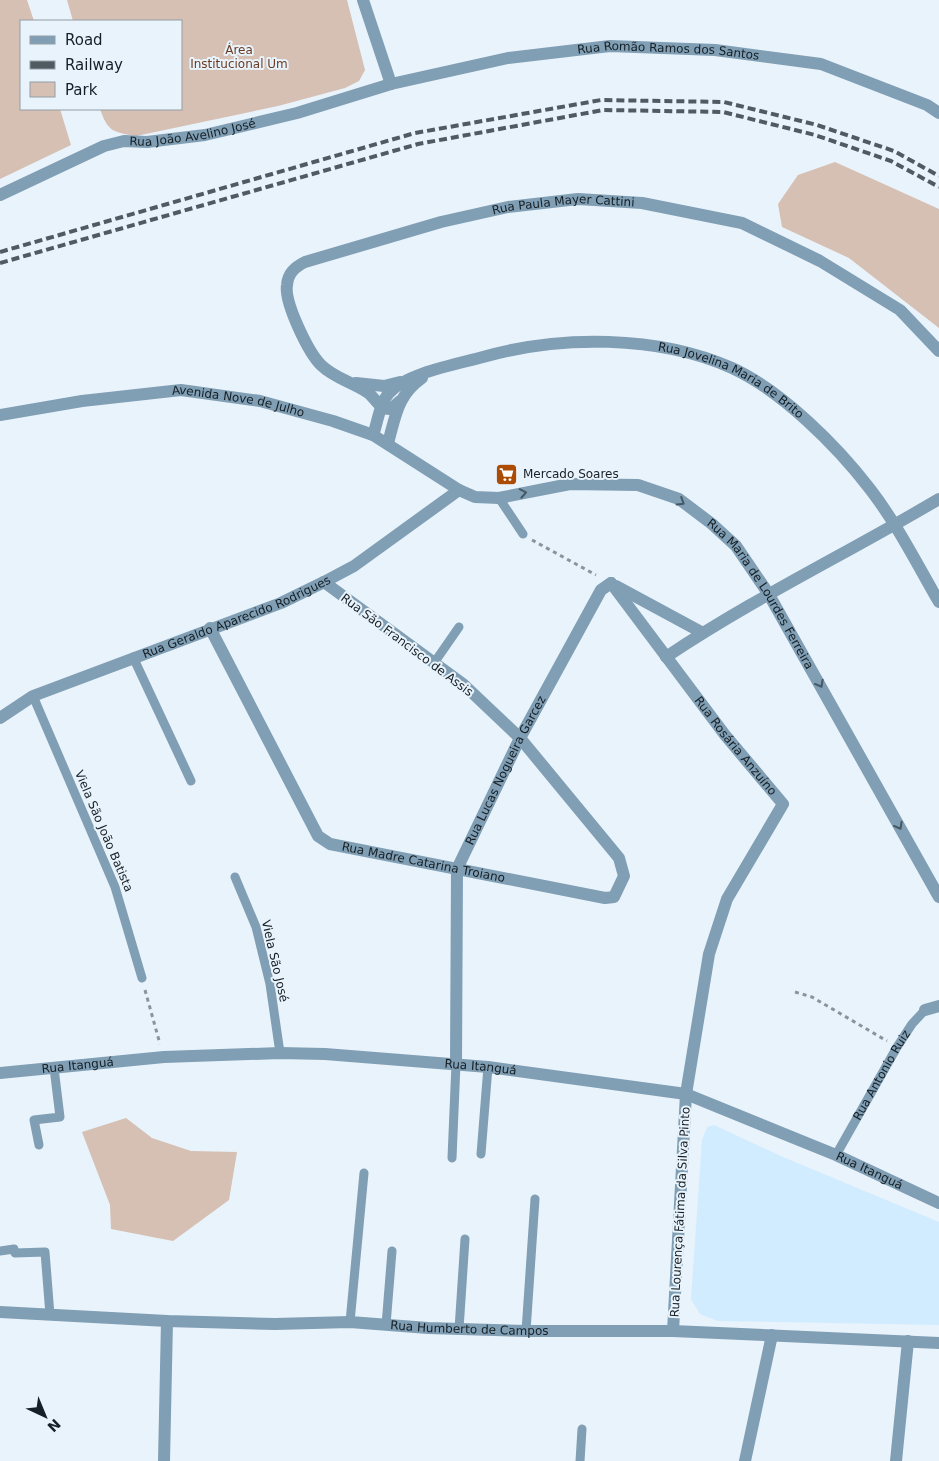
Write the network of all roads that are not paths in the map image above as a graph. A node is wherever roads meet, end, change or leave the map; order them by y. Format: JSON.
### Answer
{"nodes":[{"id":1,"x":363,"y":0,"type":"edge"},
{"id":2,"x":391,"y":84,"type":"junction"},
{"id":3,"x":939,"y":112,"type":"edge"},
{"id":4,"x":0,"y":195,"type":"edge"},
{"id":5,"x":939,"y":351,"type":"edge"},
{"id":6,"x":430,"y":372,"type":"junction"},
{"id":7,"x":406,"y":380,"type":"junction"},
{"id":8,"x":349,"y":382,"type":"junction"},
{"id":9,"x":400,"y":401,"type":"junction"},
{"id":10,"x":381,"y":407,"type":"junction"},
{"id":11,"x":0,"y":415,"type":"edge"},
{"id":12,"x":373,"y":435,"type":"junction"},
{"id":13,"x":388,"y":442,"type":"junction"},
{"id":14,"x":459,"y":490,"type":"junction"},
{"id":15,"x":499,"y":498,"type":"junction"},
{"id":16,"x":939,"y":498,"type":"edge"},
{"id":17,"x":894,"y":526,"type":"junction"},
{"id":18,"x":523,"y":534,"type":"road end"},
{"id":19,"x":324,"y":582,"type":"junction"},
{"id":20,"x":611,"y":583,"type":"junction"},
{"id":21,"x":768,"y":592,"type":"junction"},
{"id":22,"x":939,"y":602,"type":"edge"},
{"id":23,"x":459,"y":627,"type":"dead end"},
{"id":24,"x":210,"y":628,"type":"junction"},
{"id":25,"x":703,"y":632,"type":"junction"},
{"id":26,"x":666,"y":657,"type":"junction"},
{"id":27,"x":133,"y":658,"type":"junction"},
{"id":28,"x":434,"y":663,"type":"junction"},
{"id":29,"x":33,"y":696,"type":"junction"},
{"id":30,"x":0,"y":718,"type":"edge"},
{"id":31,"x":520,"y":738,"type":"junction"},
{"id":32,"x":191,"y":780,"type":"dead end"},
{"id":33,"x":457,"y":869,"type":"junction"},
{"id":34,"x":236,"y":877,"type":"dead end"},
{"id":35,"x":614,"y":897,"type":"joint"},
{"id":36,"x":939,"y":897,"type":"edge"},
{"id":37,"x":142,"y":978,"type":"road end"},
{"id":38,"x":939,"y":1006,"type":"edge"},
{"id":39,"x":925,"y":1010,"type":"joint"},
{"id":40,"x":280,"y":1053,"type":"junction"},
{"id":41,"x":456,"y":1064,"type":"junction"},
{"id":42,"x":488,"y":1067,"type":"junction"},
{"id":43,"x":54,"y":1068,"type":"junction"},
{"id":44,"x":0,"y":1073,"type":"edge"},
{"id":45,"x":686,"y":1094,"type":"junction"},
{"id":46,"x":39,"y":1145,"type":"dead end"},
{"id":47,"x":481,"y":1154,"type":"dead end"},
{"id":48,"x":836,"y":1155,"type":"junction"},
{"id":49,"x":452,"y":1158,"type":"dead end"},
{"id":50,"x":364,"y":1173,"type":"dead end"},
{"id":51,"x":534,"y":1199,"type":"dead end"},
{"id":52,"x":939,"y":1203,"type":"edge"},
{"id":53,"x":465,"y":1239,"type":"dead end"},
{"id":54,"x":0,"y":1251,"type":"edge"},
{"id":55,"x":392,"y":1251,"type":"dead end"},
{"id":56,"x":0,"y":1312,"type":"edge"},
{"id":57,"x":50,"y":1315,"type":"junction"},
{"id":58,"x":167,"y":1321,"type":"junction"},
{"id":59,"x":350,"y":1322,"type":"junction"},
{"id":60,"x":386,"y":1325,"type":"junction"},
{"id":61,"x":459,"y":1329,"type":"junction"},
{"id":62,"x":526,"y":1331,"type":"junction"},
{"id":63,"x":673,"y":1331,"type":"junction"},
{"id":64,"x":772,"y":1335,"type":"junction"},
{"id":65,"x":908,"y":1341,"type":"junction"},
{"id":66,"x":939,"y":1342,"type":"edge"},
{"id":67,"x":582,"y":1429,"type":"dead end"},
{"id":68,"x":164,"y":1461,"type":"edge"},
{"id":69,"x":580,"y":1461,"type":"edge"},
{"id":70,"x":745,"y":1461,"type":"edge"},
{"id":71,"x":896,"y":1461,"type":"edge"}],
"edges":[{"from":1,"to":2,"type":"street"},
{"from":2,"to":3,"type":"street","name":"Rua Romão Ramos dos Santos"},
{"from":2,"to":4,"type":"street","name":"Rua João Avelino José"},
{"from":5,"to":8,"type":"street","name":"Rua Paula Mayer Cattini"},
{"from":6,"to":7,"type":"street","name":"Rua Jovelina Maria de Brito"},
{"from":6,"to":9,"type":"street","name":"Rua Jovelina Maria de Brito"},
{"from":6,"to":17,"type":"street","name":"Rua Jovelina Maria de Brito"},
{"from":7,"to":8,"type":"street","name":"Rua Paula Mayer Cattini"},
{"from":7,"to":10,"type":"street","name":"Rua Jovelina Maria de Brito"},
{"from":8,"to":10,"type":"street","name":"Rua Paula Mayer Cattini"},
{"from":9,"to":10,"type":"street"},
{"from":9,"to":13,"type":"street","name":"Rua Jovelina Maria de Brito"},
{"from":10,"to":12,"type":"street","name":"Rua Jovelina Maria de Brito"},
{"from":11,"to":12,"type":"street","name":"Avenida Nove de Julho"},
{"from":12,"to":13,"type":"street","name":"Avenida Nove de Julho"},
{"from":13,"to":14,"type":"street","name":"Avenida Nove de Julho"},
{"from":14,"to":15,"type":"street","name":"Rua Maria de Lourdes Ferreira"},
{"from":14,"to":19,"type":"street","name":"Rua Geraldo Aparecido Rodrigues"},
{"from":15,"to":18,"type":"lane"},
{"from":15,"to":21,"type":"street","name":"Rua Maria de Lourdes Ferreira","one_way":true},
{"from":16,"to":17,"type":"street"},
{"from":17,"to":21,"type":"street"},
{"from":17,"to":22,"type":"street","name":"Rua Jovelina Maria de Brito"},
{"from":19,"to":24,"type":"street","name":"Rua Geraldo Aparecido Rodrigues"},
{"from":19,"to":28,"type":"street","name":"Rua São Francisco de Assis"},
{"from":20,"to":25,"type":"street"},
{"from":20,"to":26,"type":"street","name":"Rua Rosária Anzuíno"},
{"from":20,"to":31,"type":"street","name":"Rua Lucas Nogueira Garcez"},
{"from":21,"to":25,"type":"street"},
{"from":21,"to":36,"type":"street","name":"Rua Maria de Lourdes Ferreira","one_way":true},
{"from":23,"to":28,"type":"lane"},
{"from":24,"to":27,"type":"street","name":"Rua Geraldo Aparecido Rodrigues"},
{"from":24,"to":33,"type":"street","name":"Rua Madre Catarina Troiano"},
{"from":25,"to":26,"type":"street"},
{"from":26,"to":45,"type":"street","name":"Rua Rosária Anzuíno"},
{"from":27,"to":29,"type":"street","name":"Rua Geraldo Aparecido Rodrigues"},
{"from":27,"to":32,"type":"lane"},
{"from":28,"to":31,"type":"street","name":"Rua São Francisco de Assis"},
{"from":29,"to":30,"type":"street","name":"Rua Geraldo Aparecido Rodrigues"},
{"from":29,"to":37,"type":"lane","name":"Viela São João Batista"},
{"from":31,"to":33,"type":"street","name":"Rua Lucas Nogueira Garcez"},
{"from":31,"to":35,"type":"street","name":"Rua São Francisco de Assis"},
{"from":33,"to":35,"type":"street","name":"Rua Madre Catarina Troiano"},
{"from":33,"to":41,"type":"street","name":"Rua Lucas Nogueira Garcez"},
{"from":34,"to":40,"type":"lane","name":"Viela São José"},
{"from":38,"to":39,"type":"street","name":"Rua Antonio Ruiz"},
{"from":39,"to":48,"type":"lane","name":"Rua Antonio Ruiz"},
{"from":40,"to":41,"type":"street","name":"Rua Itanguá"},
{"from":40,"to":43,"type":"street","name":"Rua Itanguá"},
{"from":41,"to":42,"type":"street","name":"Rua Itanguá"},
{"from":41,"to":49,"type":"lane"},
{"from":42,"to":45,"type":"street","name":"Rua Itanguá"},
{"from":42,"to":47,"type":"lane"},
{"from":43,"to":44,"type":"street","name":"Rua Itanguá"},
{"from":43,"to":46,"type":"lane"},
{"from":45,"to":48,"type":"street","name":"Rua Itanguá"},
{"from":45,"to":63,"type":"street","name":"Rua Lourença Fátima da Silva Pinto"},
{"from":48,"to":52,"type":"street","name":"Rua Itanguá"},
{"from":50,"to":59,"type":"lane"},
{"from":51,"to":62,"type":"lane"},
{"from":53,"to":61,"type":"lane"},
{"from":54,"to":57,"type":"lane"},
{"from":55,"to":60,"type":"lane"},
{"from":56,"to":57,"type":"street","name":"Rua Humberto de Campos"},
{"from":57,"to":58,"type":"street","name":"Rua Humberto de Campos"},
{"from":58,"to":59,"type":"street","name":"Rua Humberto de Campos"},
{"from":58,"to":68,"type":"street"},
{"from":59,"to":60,"type":"street","name":"Rua Humberto de Campos"},
{"from":60,"to":61,"type":"street","name":"Rua Humberto de Campos"},
{"from":61,"to":62,"type":"street","name":"Rua Humberto de Campos"},
{"from":62,"to":63,"type":"street","name":"Rua Humberto de Campos"},
{"from":63,"to":64,"type":"street","name":"Rua Humberto de Campos"},
{"from":64,"to":65,"type":"street","name":"Rua Humberto de Campos"},
{"from":64,"to":70,"type":"street"},
{"from":65,"to":66,"type":"street","name":"Rua Humberto de Campos"},
{"from":65,"to":71,"type":"street"},
{"from":67,"to":69,"type":"lane"}]}
